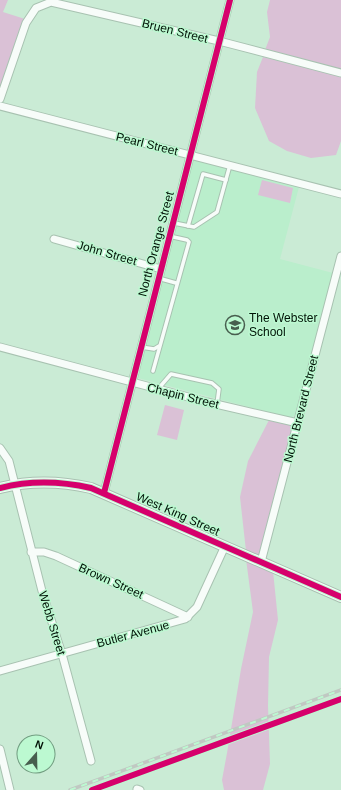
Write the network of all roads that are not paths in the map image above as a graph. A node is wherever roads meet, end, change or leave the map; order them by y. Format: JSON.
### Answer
{"nodes":[{"id":1,"x":230,"y":0,"type":"edge"},
{"id":2,"x":56,"y":1,"type":"edge"},
{"id":3,"x":219,"y":42,"type":"junction"},
{"id":4,"x":341,"y":73,"type":"edge"},
{"id":5,"x":0,"y":99,"type":"edge"},
{"id":6,"x":0,"y":106,"type":"edge"},
{"id":7,"x":190,"y":155,"type":"junction"},
{"id":8,"x":230,"y":165,"type":"junction"},
{"id":9,"x":226,"y":180,"type":"junction"},
{"id":10,"x":341,"y":194,"type":"edge"},
{"id":11,"x":172,"y":223,"type":"junction"},
{"id":12,"x":188,"y":226,"type":"junction"},
{"id":13,"x":169,"y":236,"type":"junction"},
{"id":14,"x":54,"y":238,"type":"dead end"},
{"id":15,"x":341,"y":256,"type":"edge"},
{"id":16,"x":160,"y":269,"type":"junction"},
{"id":17,"x":158,"y":278,"type":"junction"},
{"id":18,"x":176,"y":283,"type":"junction"},
{"id":19,"x":160,"y":345,"type":"junction"},
{"id":20,"x":0,"y":347,"type":"edge"},
{"id":21,"x":141,"y":347,"type":"junction"},
{"id":22,"x":153,"y":371,"type":"dead end"},
{"id":23,"x":132,"y":383,"type":"junction"},
{"id":24,"x":158,"y":390,"type":"junction"},
{"id":25,"x":217,"y":404,"type":"junction"},
{"id":26,"x":298,"y":422,"type":"junction"},
{"id":27,"x":0,"y":448,"type":"edge"},
{"id":28,"x":15,"y":484,"type":"junction"},
{"id":29,"x":0,"y":488,"type":"edge"},
{"id":30,"x":104,"y":493,"type":"junction"},
{"id":31,"x":225,"y":546,"type":"junction"},
{"id":32,"x":31,"y":552,"type":"junction"},
{"id":33,"x":261,"y":562,"type":"junction"},
{"id":34,"x":341,"y":597,"type":"edge"},
{"id":35,"x":188,"y":617,"type":"junction"},
{"id":36,"x":62,"y":654,"type":"junction"},
{"id":37,"x":0,"y":671,"type":"edge"},
{"id":38,"x":0,"y":749,"type":"edge"},
{"id":39,"x":91,"y":761,"type":"dead end"},
{"id":40,"x":10,"y":790,"type":"edge"}],
"edges":[{"from":1,"to":3,"type":"street","name":"North Orange Street"},
{"from":2,"to":3,"type":"street","name":"Bruen Street"},
{"from":2,"to":5,"type":"street"},
{"from":3,"to":4,"type":"street","name":"Bruen Street"},
{"from":3,"to":7,"type":"street","name":"North Orange Street"},
{"from":6,"to":7,"type":"street","name":"Pearl Street"},
{"from":7,"to":8,"type":"street","name":"Pearl Street"},
{"from":7,"to":11,"type":"street","name":"North Orange Street"},
{"from":8,"to":9,"type":"lane"},
{"from":8,"to":10,"type":"street","name":"Pearl Street"},
{"from":9,"to":12,"type":"lane"},
{"from":9,"to":12,"type":"lane"},
{"from":11,"to":12,"type":"lane"},
{"from":11,"to":13,"type":"street","name":"North Orange Street"},
{"from":13,"to":16,"type":"street","name":"North Orange Street"},
{"from":13,"to":18,"type":"lane"},
{"from":14,"to":16,"type":"street","name":"John Street"},
{"from":15,"to":26,"type":"street","name":"North Brevard Street"},
{"from":16,"to":17,"type":"street","name":"North Orange Street"},
{"from":17,"to":18,"type":"lane"},
{"from":17,"to":21,"type":"street","name":"North Orange Street"},
{"from":18,"to":19,"type":"lane"},
{"from":19,"to":21,"type":"lane"},
{"from":19,"to":22,"type":"lane"},
{"from":20,"to":23,"type":"street","name":"Chapin Street"},
{"from":21,"to":23,"type":"street","name":"North Orange Street"},
{"from":23,"to":24,"type":"street","name":"Chapin Street"},
{"from":23,"to":30,"type":"street","name":"North Orange Street"},
{"from":24,"to":25,"type":"street","name":"Chapin Street"},
{"from":24,"to":25,"type":"lane"},
{"from":25,"to":26,"type":"street","name":"Chapin Street"},
{"from":26,"to":33,"type":"street","name":"North Brevard Street"},
{"from":27,"to":28,"type":"street","name":"Webb Street"},
{"from":28,"to":29,"type":"main road","name":"West King Street"},
{"from":28,"to":30,"type":"main road","name":"West King Street"},
{"from":28,"to":32,"type":"street","name":"Webb Street"},
{"from":30,"to":31,"type":"main road","name":"West King Street"},
{"from":31,"to":33,"type":"main road","name":"West King Street"},
{"from":31,"to":35,"type":"street"},
{"from":32,"to":35,"type":"street","name":"Brown Street"},
{"from":32,"to":36,"type":"street","name":"Webb Street"},
{"from":33,"to":34,"type":"main road","name":"West King Street"},
{"from":35,"to":36,"type":"street","name":"Butler Avenue"},
{"from":36,"to":37,"type":"street","name":"Butler Avenue"},
{"from":36,"to":39,"type":"street","name":"Webb Street"},
{"from":38,"to":40,"type":"street"}]}
